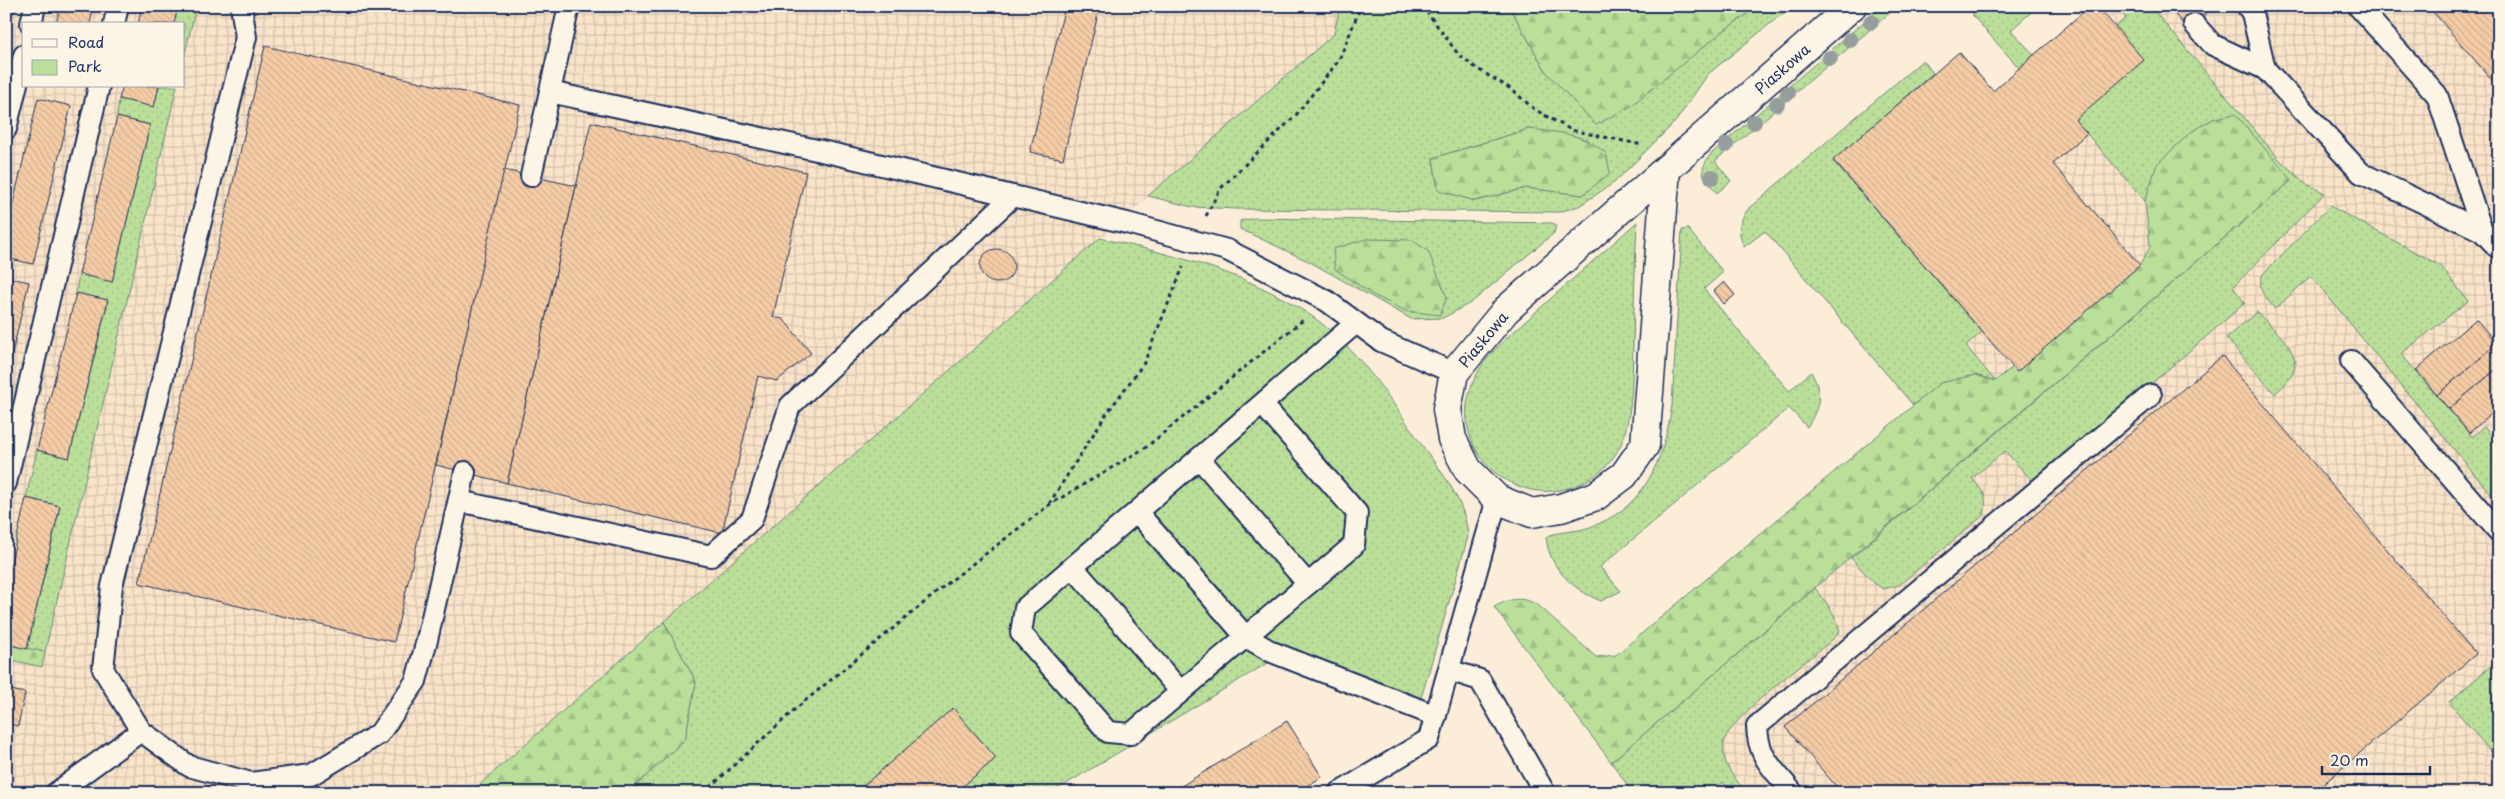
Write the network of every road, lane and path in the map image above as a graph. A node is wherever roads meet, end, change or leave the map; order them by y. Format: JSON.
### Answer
{"nodes":[{"id":1,"x":35,"y":6,"type":"edge"},
{"id":2,"x":118,"y":6,"type":"edge"},
{"id":3,"x":241,"y":6,"type":"edge"},
{"id":4,"x":569,"y":6,"type":"edge"},
{"id":5,"x":1360,"y":6,"type":"edge"},
{"id":6,"x":1420,"y":6,"type":"edge"},
{"id":7,"x":1852,"y":6,"type":"edge"},
{"id":8,"x":2247,"y":6,"type":"edge"},
{"id":9,"x":2358,"y":6,"type":"edge"},
{"id":10,"x":31,"y":22,"type":"edge"},
{"id":11,"x":114,"y":22,"type":"edge"},
{"id":12,"x":2194,"y":24,"type":"dead end"},
{"id":13,"x":22,"y":63,"type":"edge"},
{"id":14,"x":2265,"y":69,"type":"junction"},
{"id":15,"x":99,"y":88,"type":"edge"},
{"id":16,"x":550,"y":92,"type":"junction"},
{"id":17,"x":6,"y":129,"type":"edge"},
{"id":18,"x":1666,"y":170,"type":"junction"},
{"id":19,"x":532,"y":176,"type":"dead end"},
{"id":20,"x":1013,"y":196,"type":"junction"},
{"id":21,"x":2482,"y":231,"type":"junction"},
{"id":22,"x":1194,"y":241,"type":"junction"},
{"id":23,"x":2499,"y":249,"type":"edge"},
{"id":24,"x":1326,"y":301,"type":"junction"},
{"id":25,"x":1356,"y":323,"type":"junction"},
{"id":26,"x":2351,"y":361,"type":"dead end"},
{"id":27,"x":1454,"y":373,"type":"junction"},
{"id":28,"x":2151,"y":395,"type":"dead end"},
{"id":29,"x":1262,"y":404,"type":"junction"},
{"id":30,"x":1199,"y":458,"type":"junction"},
{"id":31,"x":465,"y":472,"type":"dead end"},
{"id":32,"x":6,"y":483,"type":"edge"},
{"id":33,"x":1497,"y":499,"type":"junction"},
{"id":34,"x":459,"y":501,"type":"junction"},
{"id":35,"x":1048,"y":505,"type":"junction"},
{"id":36,"x":1137,"y":512,"type":"junction"},
{"id":37,"x":2499,"y":532,"type":"edge"},
{"id":38,"x":1073,"y":567,"type":"junction"},
{"id":39,"x":1308,"y":584,"type":"junction"},
{"id":40,"x":1246,"y":637,"type":"junction"},
{"id":41,"x":1449,"y":670,"type":"junction"},
{"id":42,"x":1181,"y":692,"type":"junction"},
{"id":43,"x":1436,"y":716,"type":"junction"},
{"id":44,"x":141,"y":731,"type":"junction"},
{"id":45,"x":56,"y":793,"type":"edge"},
{"id":46,"x":704,"y":793,"type":"edge"},
{"id":47,"x":1339,"y":793,"type":"edge"},
{"id":48,"x":1545,"y":793,"type":"edge"},
{"id":49,"x":1793,"y":793,"type":"edge"}],
"edges":[{"from":1,"to":10,"type":"lane"},
{"from":2,"to":11,"type":"lane"},
{"from":3,"to":44,"type":"lane"},
{"from":4,"to":16,"type":"lane"},
{"from":5,"to":22,"type":"path"},
{"from":6,"to":18,"type":"path"},
{"from":7,"to":18,"type":"street","name":"Piaskowa"},
{"from":8,"to":14,"type":"lane"},
{"from":9,"to":21,"type":"lane"},
{"from":12,"to":14,"type":"lane"},
{"from":13,"to":17,"type":"lane"},
{"from":14,"to":21,"type":"lane"},
{"from":15,"to":32,"type":"lane"},
{"from":16,"to":19,"type":"lane"},
{"from":16,"to":20,"type":"lane"},
{"from":18,"to":27,"type":"street","name":"Piaskowa"},
{"from":18,"to":33,"type":"street","name":"Piaskowa"},
{"from":20,"to":22,"type":"lane"},
{"from":20,"to":34,"type":"lane"},
{"from":21,"to":23,"type":"lane"},
{"from":22,"to":24,"type":"lane"},
{"from":22,"to":35,"type":"path"},
{"from":24,"to":25,"type":"lane"},
{"from":24,"to":35,"type":"path"},
{"from":25,"to":27,"type":"lane"},
{"from":25,"to":29,"type":"lane"},
{"from":26,"to":37,"type":"lane"},
{"from":27,"to":33,"type":"street","name":"Piaskowa"},
{"from":28,"to":49,"type":"lane"},
{"from":29,"to":30,"type":"lane"},
{"from":29,"to":39,"type":"lane"},
{"from":30,"to":36,"type":"lane"},
{"from":30,"to":39,"type":"lane"},
{"from":31,"to":34,"type":"lane"},
{"from":33,"to":41,"type":"lane"},
{"from":34,"to":44,"type":"lane"},
{"from":35,"to":46,"type":"path"},
{"from":36,"to":38,"type":"lane"},
{"from":36,"to":40,"type":"lane"},
{"from":38,"to":42,"type":"lane"},
{"from":38,"to":42,"type":"lane"},
{"from":39,"to":40,"type":"lane"},
{"from":40,"to":42,"type":"lane"},
{"from":40,"to":43,"type":"lane"},
{"from":41,"to":43,"type":"lane"},
{"from":41,"to":48,"type":"lane"},
{"from":43,"to":47,"type":"lane"},
{"from":44,"to":45,"type":"lane"}]}
